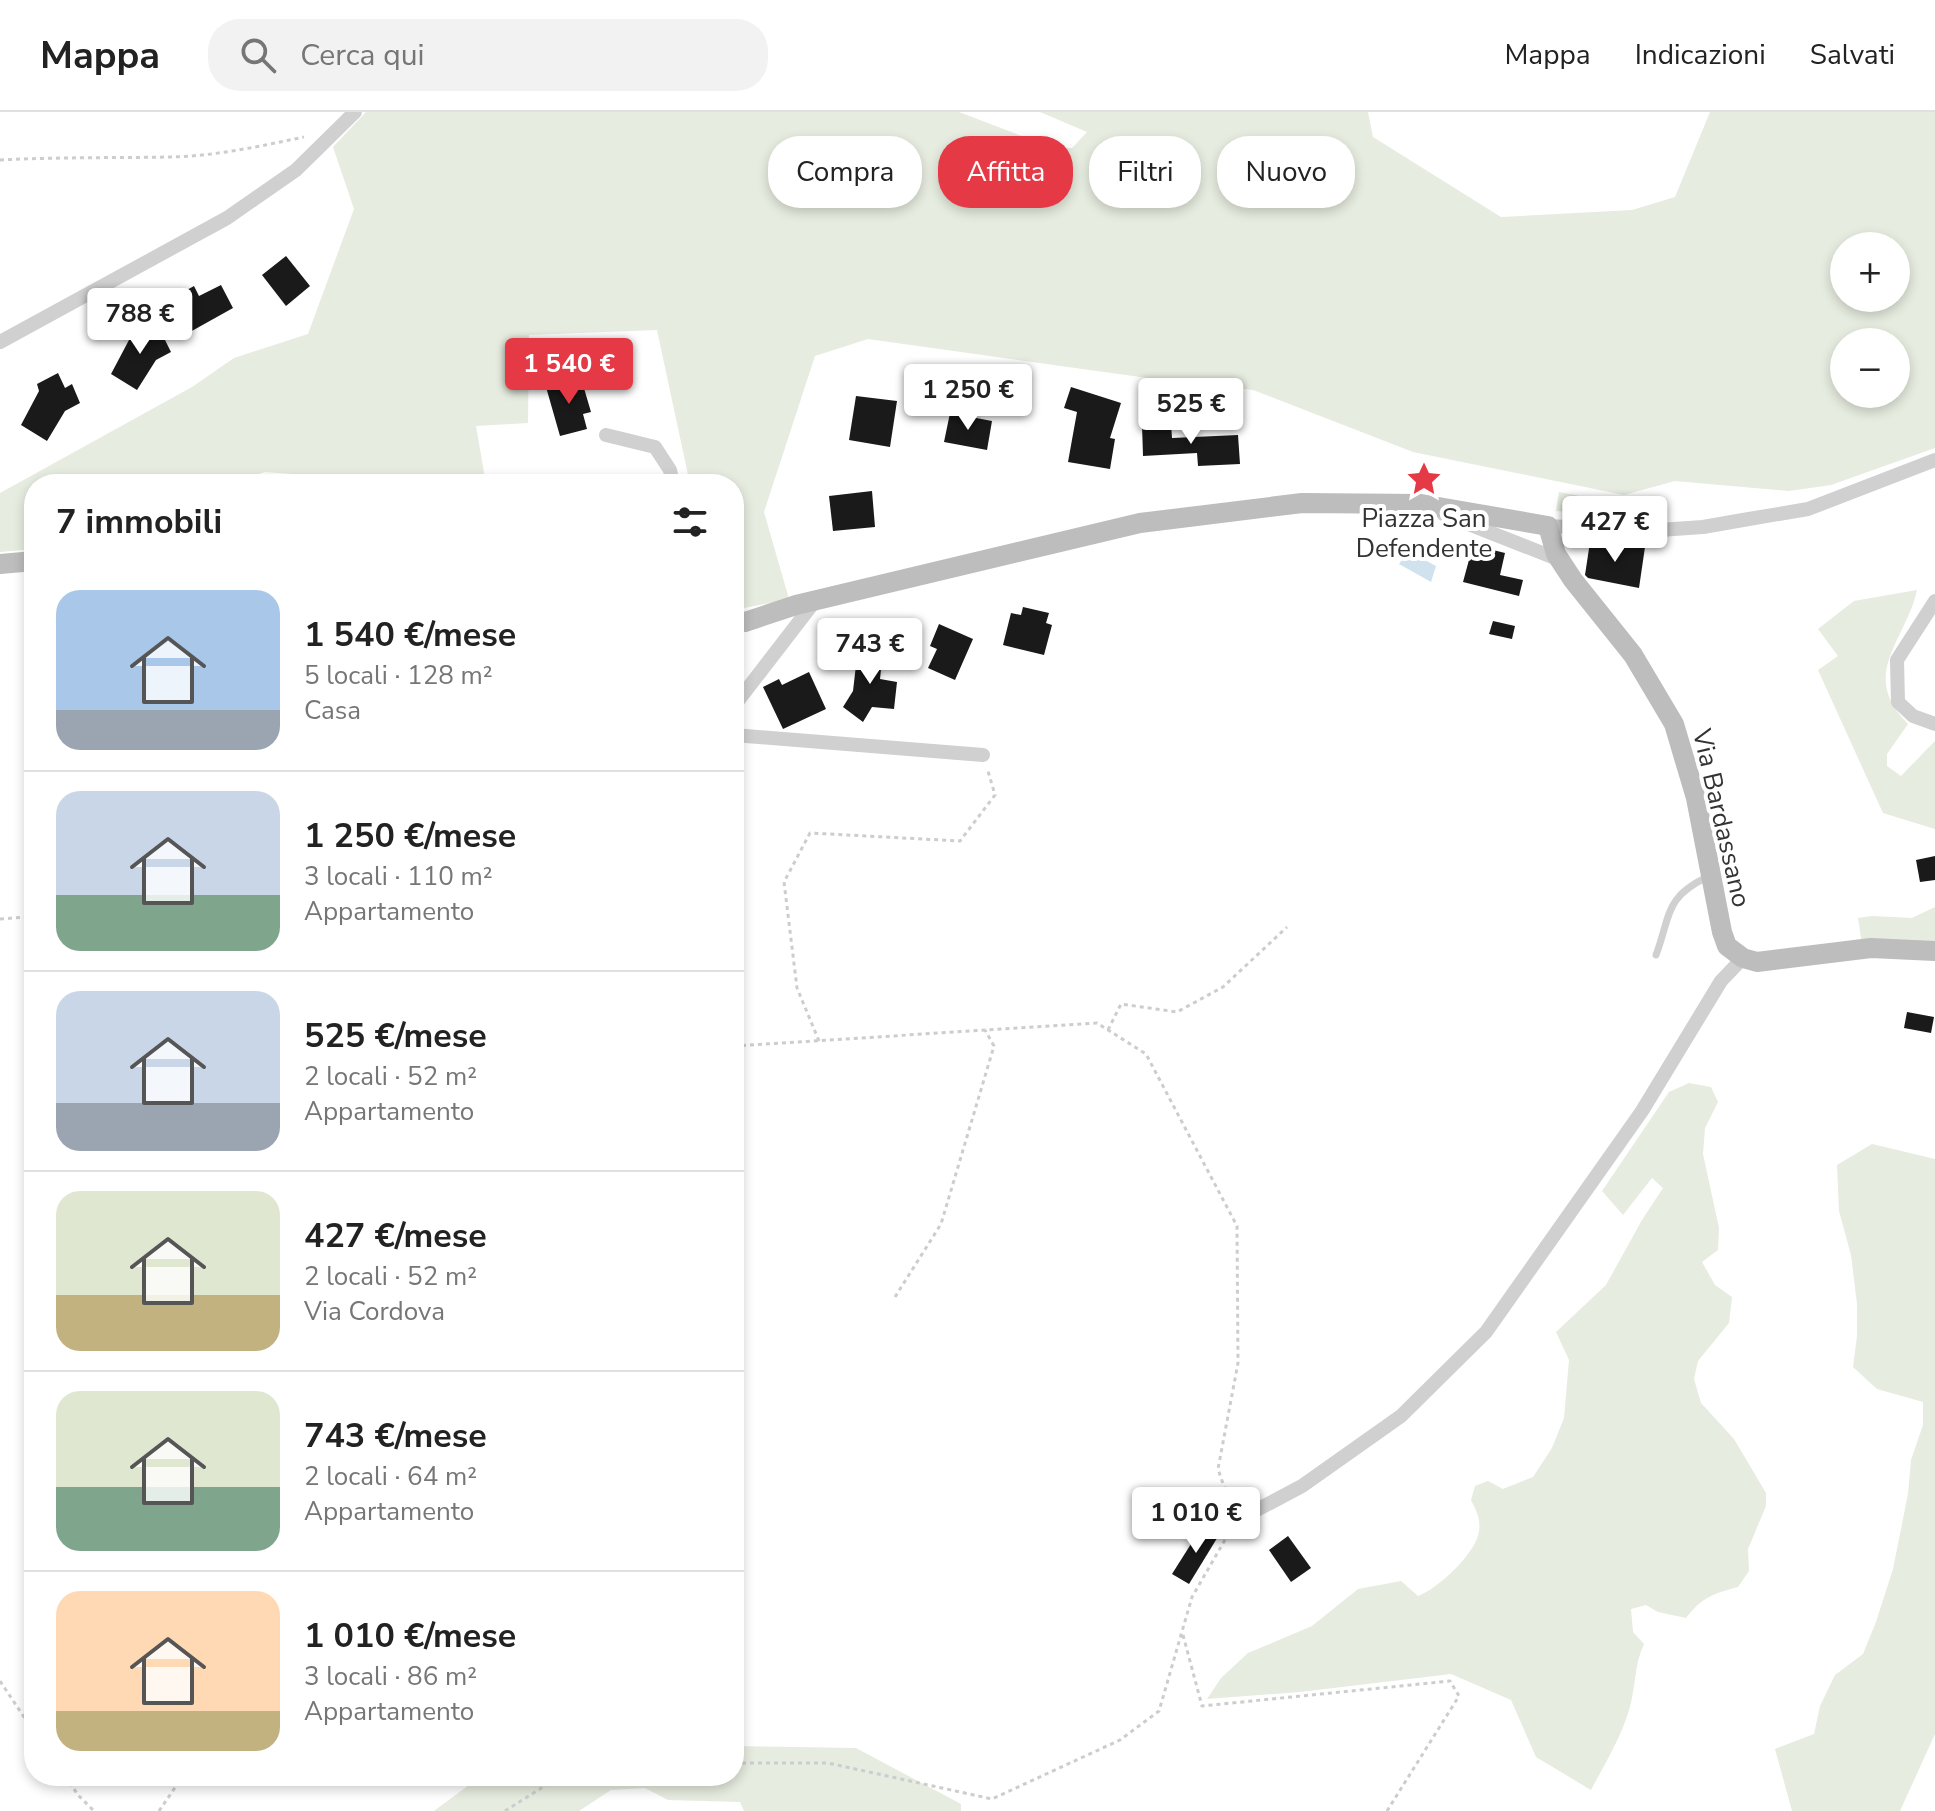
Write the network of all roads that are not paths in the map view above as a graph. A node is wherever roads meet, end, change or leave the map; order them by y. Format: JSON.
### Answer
{"nodes":[{"id":1,"x":355,"y":112,"type":"edge"},
{"id":2,"x":0,"y":342,"type":"edge"},
{"id":3,"x":606,"y":435,"type":"dead end"},
{"id":4,"x":1935,"y":460,"type":"edge"},
{"id":5,"x":671,"y":474,"type":"edge"},
{"id":6,"x":1421,"y":504,"type":"junction"},
{"id":7,"x":1548,"y":526,"type":"junction"},
{"id":8,"x":1560,"y":560,"type":"junction"},
{"id":9,"x":24,"y":562,"type":"edge"},
{"id":10,"x":0,"y":564,"type":"edge"},
{"id":11,"x":815,"y":601,"type":"junction"},
{"id":12,"x":1935,"y":601,"type":"edge"},
{"id":13,"x":744,"y":619,"type":"edge"},
{"id":14,"x":744,"y":693,"type":"edge"},
{"id":15,"x":1935,"y":724,"type":"edge"},
{"id":16,"x":744,"y":736,"type":"edge"},
{"id":17,"x":983,"y":755,"type":"road end"},
{"id":18,"x":1709,"y":876,"type":"junction"},
{"id":19,"x":1935,"y":951,"type":"edge"},
{"id":20,"x":1656,"y":955,"type":"dead end"},
{"id":21,"x":1743,"y":958,"type":"junction"},
{"id":22,"x":1236,"y":1521,"type":"road end"}],
"edges":[{"from":1,"to":2,"type":"street"},
{"from":3,"to":5,"type":"street"},
{"from":4,"to":7,"type":"street"},
{"from":6,"to":7,"type":"street"},
{"from":6,"to":8,"type":"street"},
{"from":6,"to":11,"type":"street"},
{"from":7,"to":8,"type":"street","name":"Via Bardassano"},
{"from":8,"to":18,"type":"street","name":"Via Bardassano"},
{"from":9,"to":10,"type":"street"},
{"from":11,"to":13,"type":"street"},
{"from":11,"to":14,"type":"street"},
{"from":12,"to":15,"type":"street"},
{"from":16,"to":17,"type":"street"},
{"from":18,"to":20,"type":"lane"},
{"from":18,"to":21,"type":"street","name":"Via Bardassano"},
{"from":19,"to":21,"type":"street"},
{"from":21,"to":22,"type":"street"}]}
